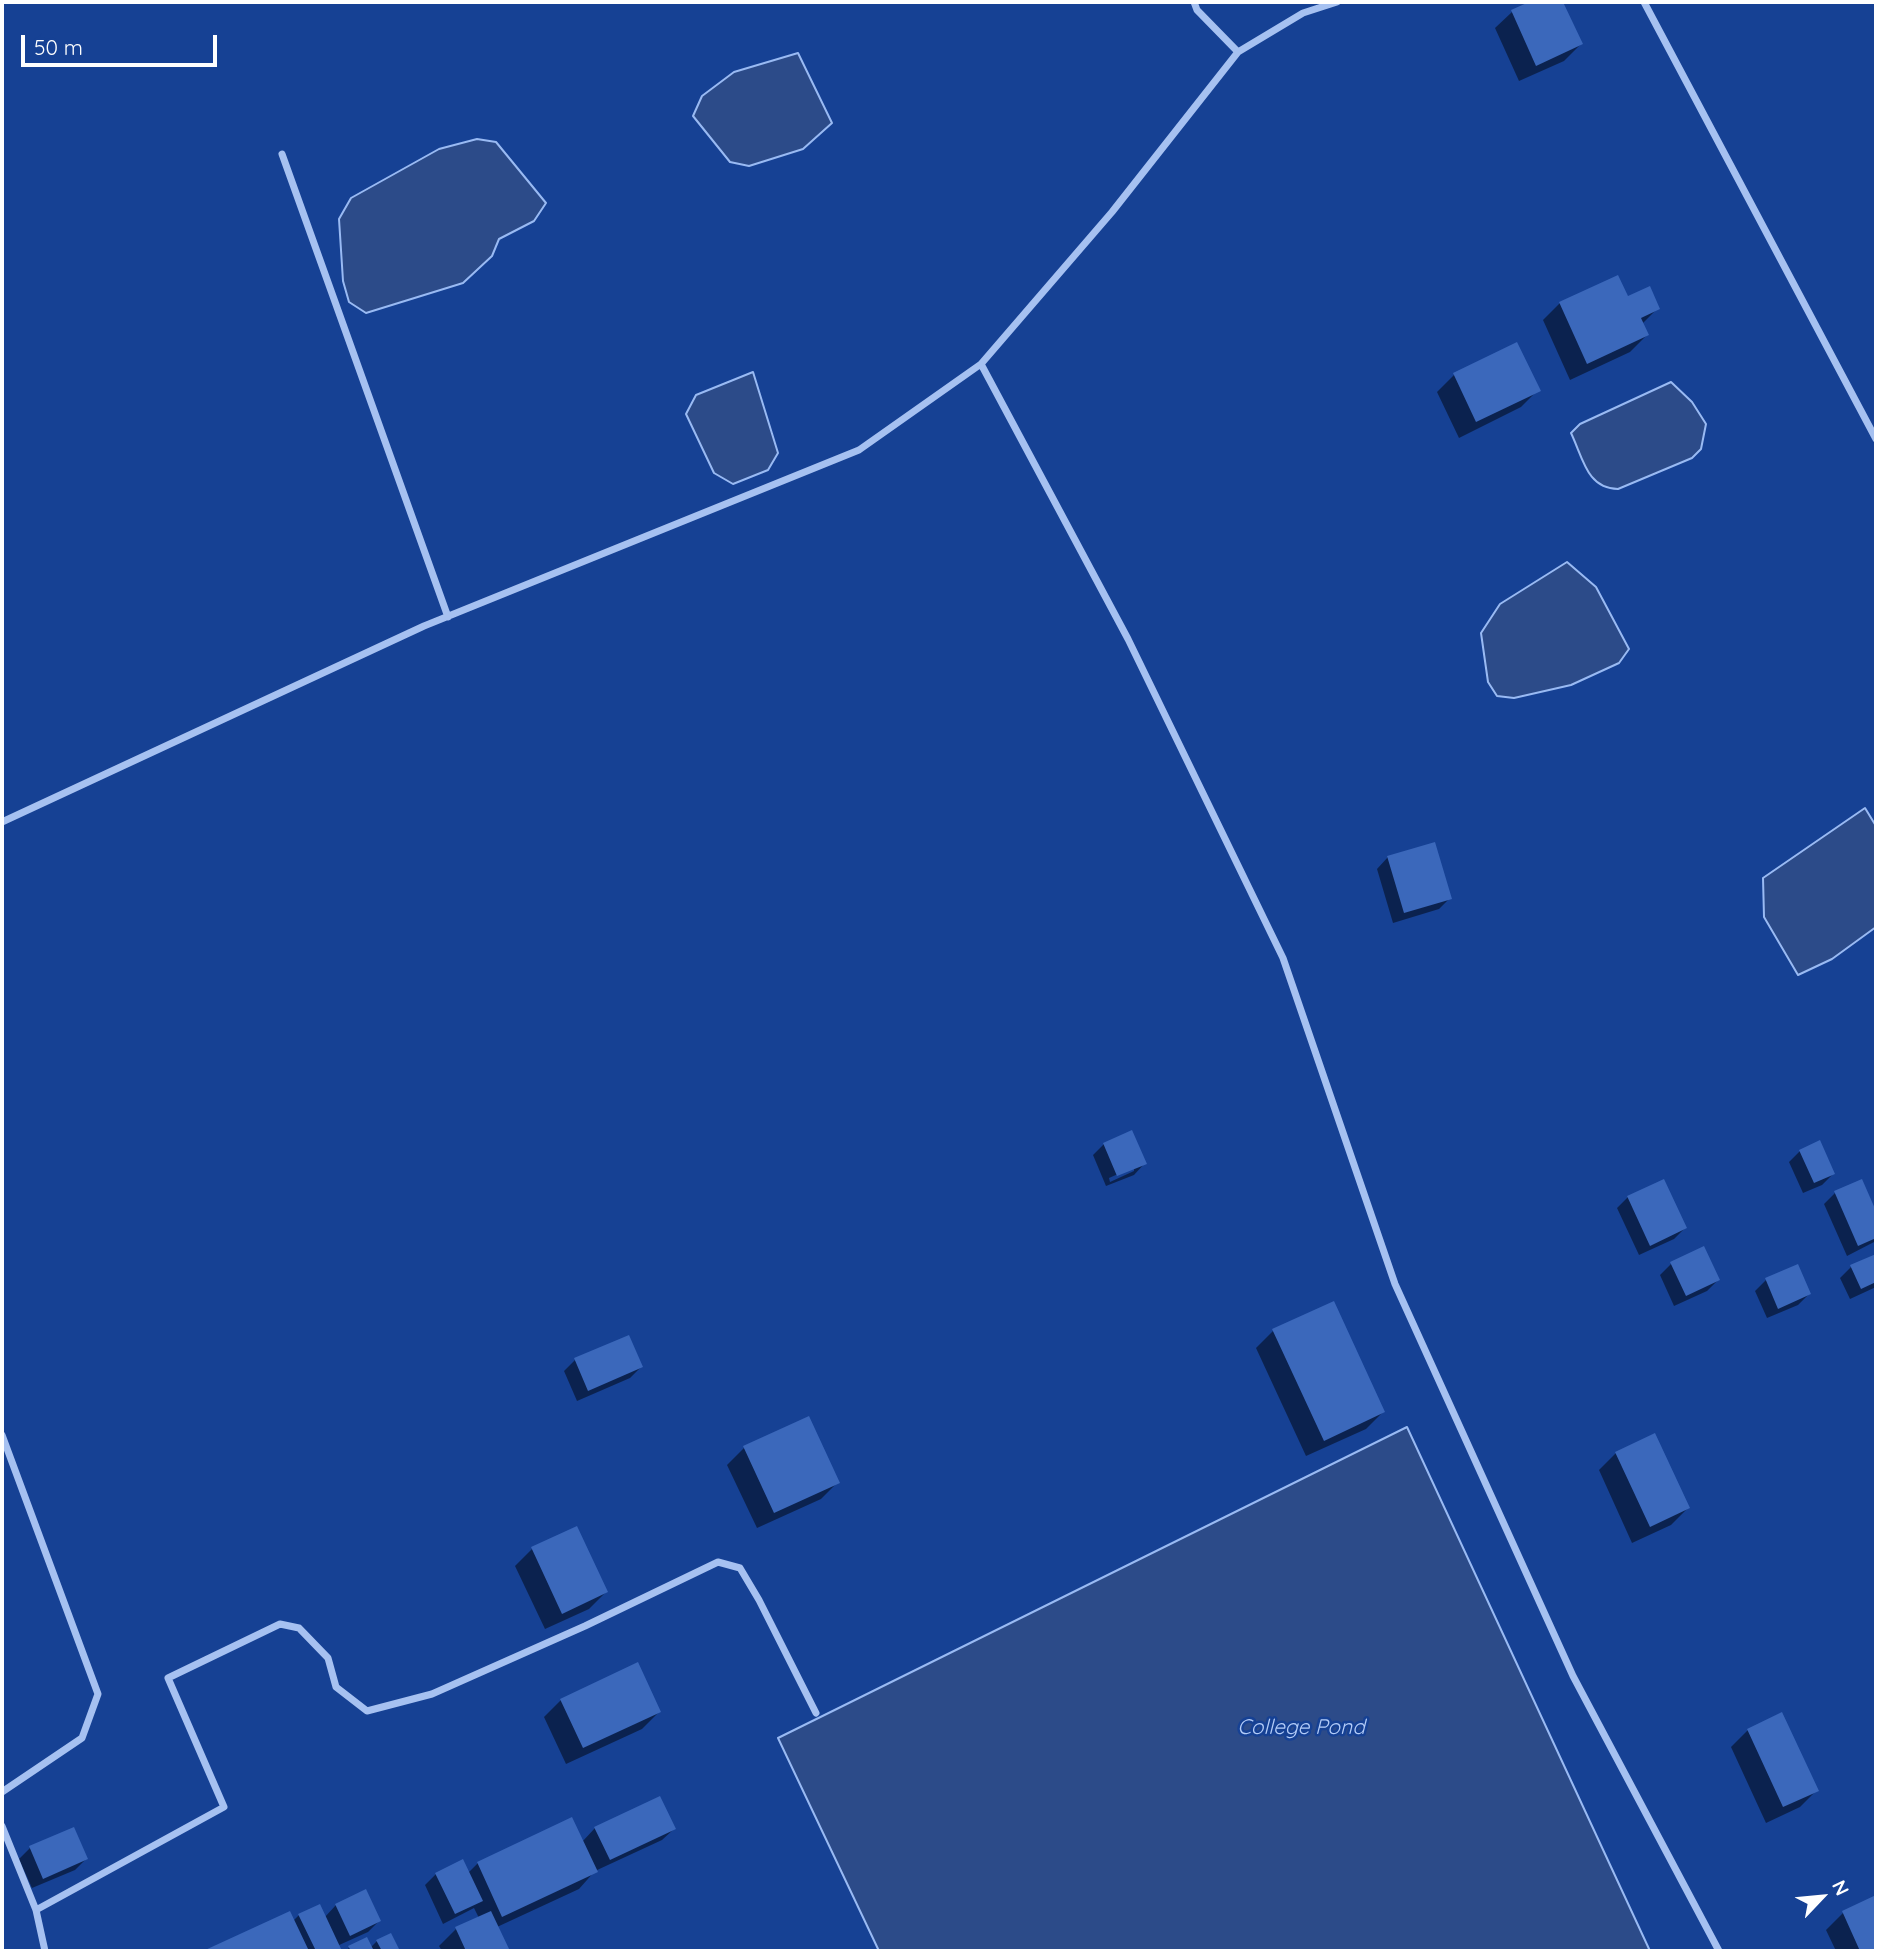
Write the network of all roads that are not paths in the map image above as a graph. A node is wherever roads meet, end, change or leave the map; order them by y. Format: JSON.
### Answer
{"nodes":[{"id":1,"x":1194,"y":2,"type":"edge"},
{"id":2,"x":1337,"y":2,"type":"edge"},
{"id":3,"x":1644,"y":2,"type":"edge"},
{"id":4,"x":1238,"y":52,"type":"junction"},
{"id":5,"x":282,"y":155,"type":"dead end"},
{"id":6,"x":981,"y":364,"type":"junction"},
{"id":7,"x":1876,"y":439,"type":"edge"},
{"id":8,"x":448,"y":617,"type":"junction"},
{"id":9,"x":2,"y":822,"type":"edge"},
{"id":10,"x":2,"y":1435,"type":"edge"},
{"id":11,"x":816,"y":1713,"type":"dead end"},
{"id":12,"x":2,"y":1792,"type":"edge"},
{"id":13,"x":2,"y":1826,"type":"edge"},
{"id":14,"x":36,"y":1910,"type":"junction"},
{"id":15,"x":45,"y":1951,"type":"edge"},
{"id":16,"x":1719,"y":1951,"type":"edge"}],
"edges":[{"from":1,"to":4,"type":"street"},
{"from":2,"to":4,"type":"street"},
{"from":3,"to":7,"type":"street"},
{"from":4,"to":6,"type":"street"},
{"from":5,"to":8,"type":"street"},
{"from":6,"to":8,"type":"street"},
{"from":6,"to":16,"type":"street"},
{"from":8,"to":9,"type":"street"},
{"from":10,"to":12,"type":"street"},
{"from":11,"to":14,"type":"street"},
{"from":13,"to":14,"type":"street"},
{"from":14,"to":15,"type":"street"}]}
